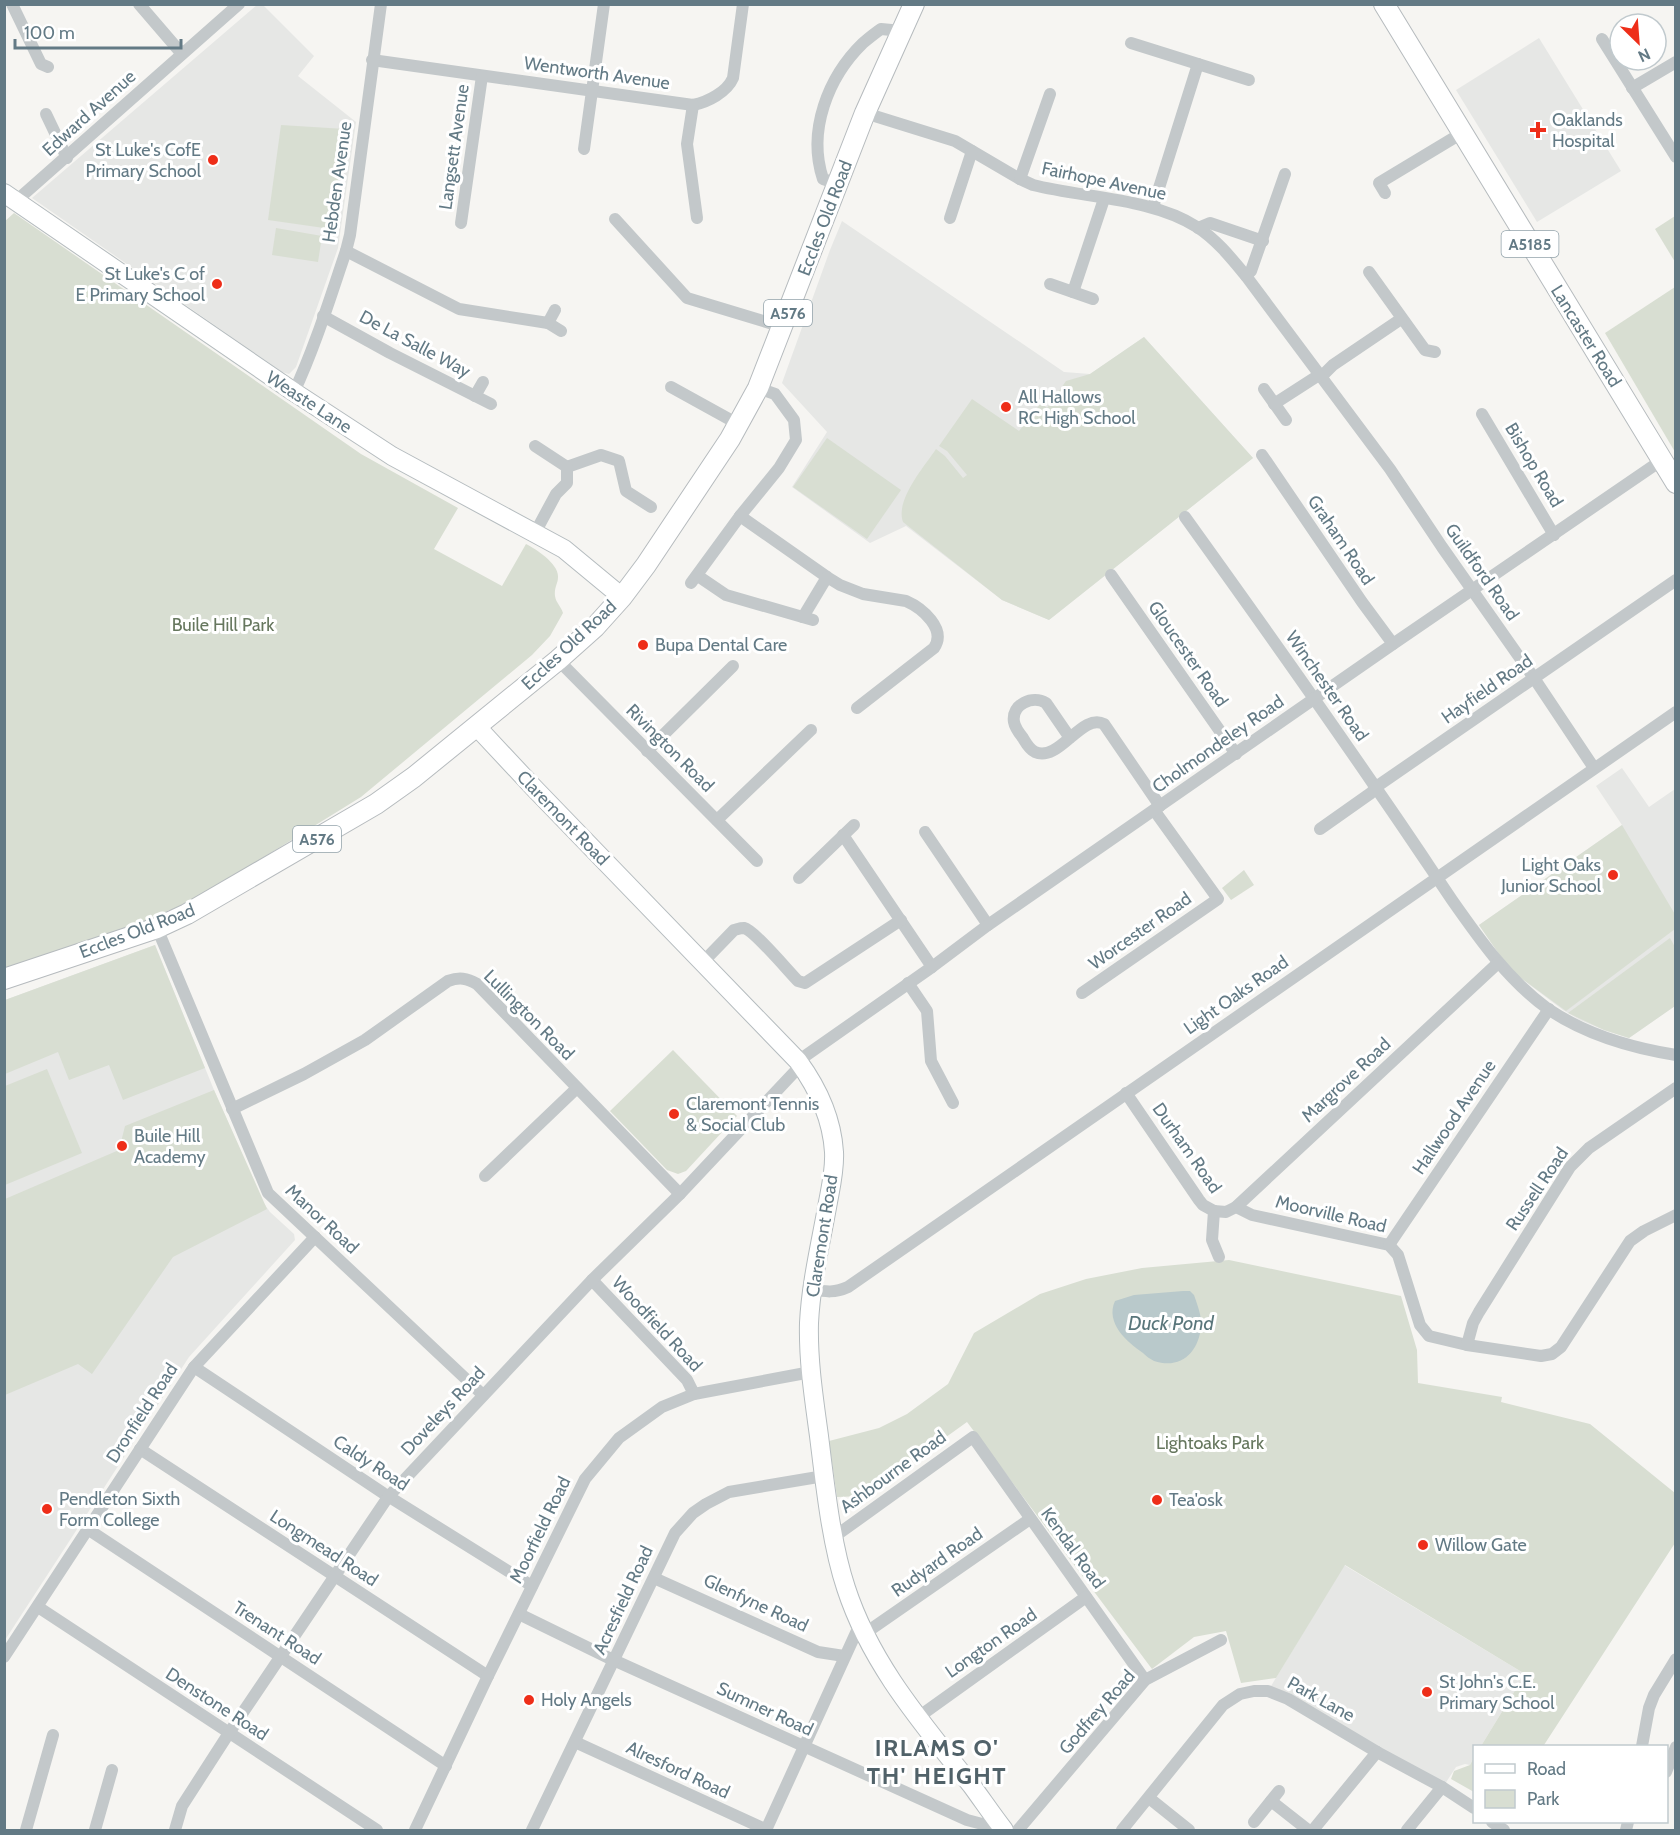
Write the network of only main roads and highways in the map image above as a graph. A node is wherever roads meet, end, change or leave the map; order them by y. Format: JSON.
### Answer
{"nodes":[{"id":1,"x":914,"y":4,"type":"edge"},
{"id":2,"x":1384,"y":4,"type":"edge"},
{"id":3,"x":10,"y":197,"type":"edge"},
{"id":4,"x":1676,"y":483,"type":"edge"},
{"id":5,"x":622,"y":597,"type":"junction"},
{"id":6,"x":477,"y":727,"type":"junction"},
{"id":7,"x":4,"y":979,"type":"edge"},
{"id":8,"x":991,"y":1827,"type":"edge"}],
"edges":[{"from":1,"to":5,"type":"main road","name":"Eccles Old Road","number":"A576"},
{"from":2,"to":4,"type":"main road","name":"Lancaster Road","number":"A5185"},
{"from":3,"to":5,"type":"main road","name":"Weaste Lane"},
{"from":5,"to":6,"type":"main road","name":"Eccles Old Road","number":"A576"},
{"from":6,"to":7,"type":"main road","name":"Eccles Old Road","number":"A576"},
{"from":6,"to":8,"type":"main road","name":"Claremont Road"}]}
